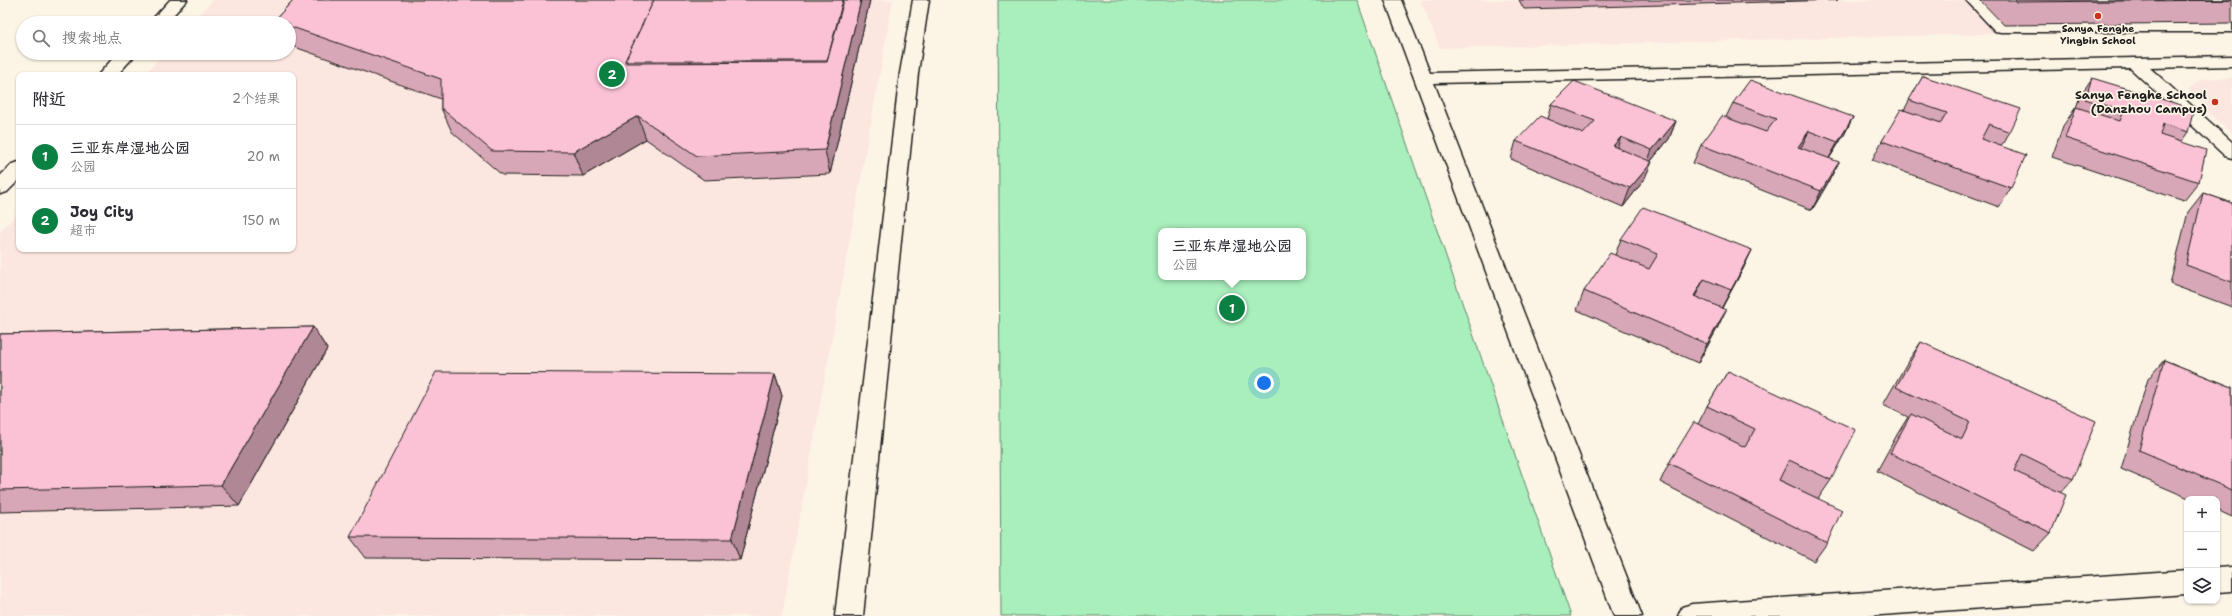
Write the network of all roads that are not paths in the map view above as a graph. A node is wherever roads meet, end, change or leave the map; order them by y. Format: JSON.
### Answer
{"nodes":[{"id":1,"x":179,"y":0,"type":"edge"},
{"id":2,"x":921,"y":0,"type":"edge"},
{"id":3,"x":1393,"y":0,"type":"edge"},
{"id":4,"x":1974,"y":0,"type":"edge"},
{"id":5,"x":164,"y":16,"type":"edge"},
{"id":6,"x":2232,"y":27,"type":"edge"},
{"id":7,"x":121,"y":60,"type":"edge"},
{"id":8,"x":2232,"y":61,"type":"edge"},
{"id":9,"x":2134,"y":63,"type":"junction"},
{"id":10,"x":110,"y":72,"type":"edge"},
{"id":11,"x":1424,"y":78,"type":"junction"},
{"id":12,"x":2232,"y":152,"type":"edge"},
{"id":13,"x":16,"y":171,"type":"edge"},
{"id":14,"x":0,"y":188,"type":"edge"},
{"id":15,"x":2232,"y":578,"type":"edge"},
{"id":16,"x":2220,"y":580,"type":"edge"},
{"id":17,"x":2184,"y":582,"type":"edge"},
{"id":18,"x":849,"y":616,"type":"edge"},
{"id":19,"x":1628,"y":616,"type":"edge"},
{"id":20,"x":1692,"y":616,"type":"edge"}],
"edges":[{"from":1,"to":5,"type":"street"},
{"from":2,"to":18,"type":"street"},
{"from":3,"to":11,"type":"street"},
{"from":4,"to":6,"type":"street"},
{"from":7,"to":10,"type":"street"},
{"from":8,"to":9,"type":"street"},
{"from":9,"to":11,"type":"street"},
{"from":9,"to":12,"type":"street"},
{"from":11,"to":19,"type":"street"},
{"from":13,"to":14,"type":"street"},
{"from":15,"to":16,"type":"street"},
{"from":17,"to":20,"type":"street"}]}
